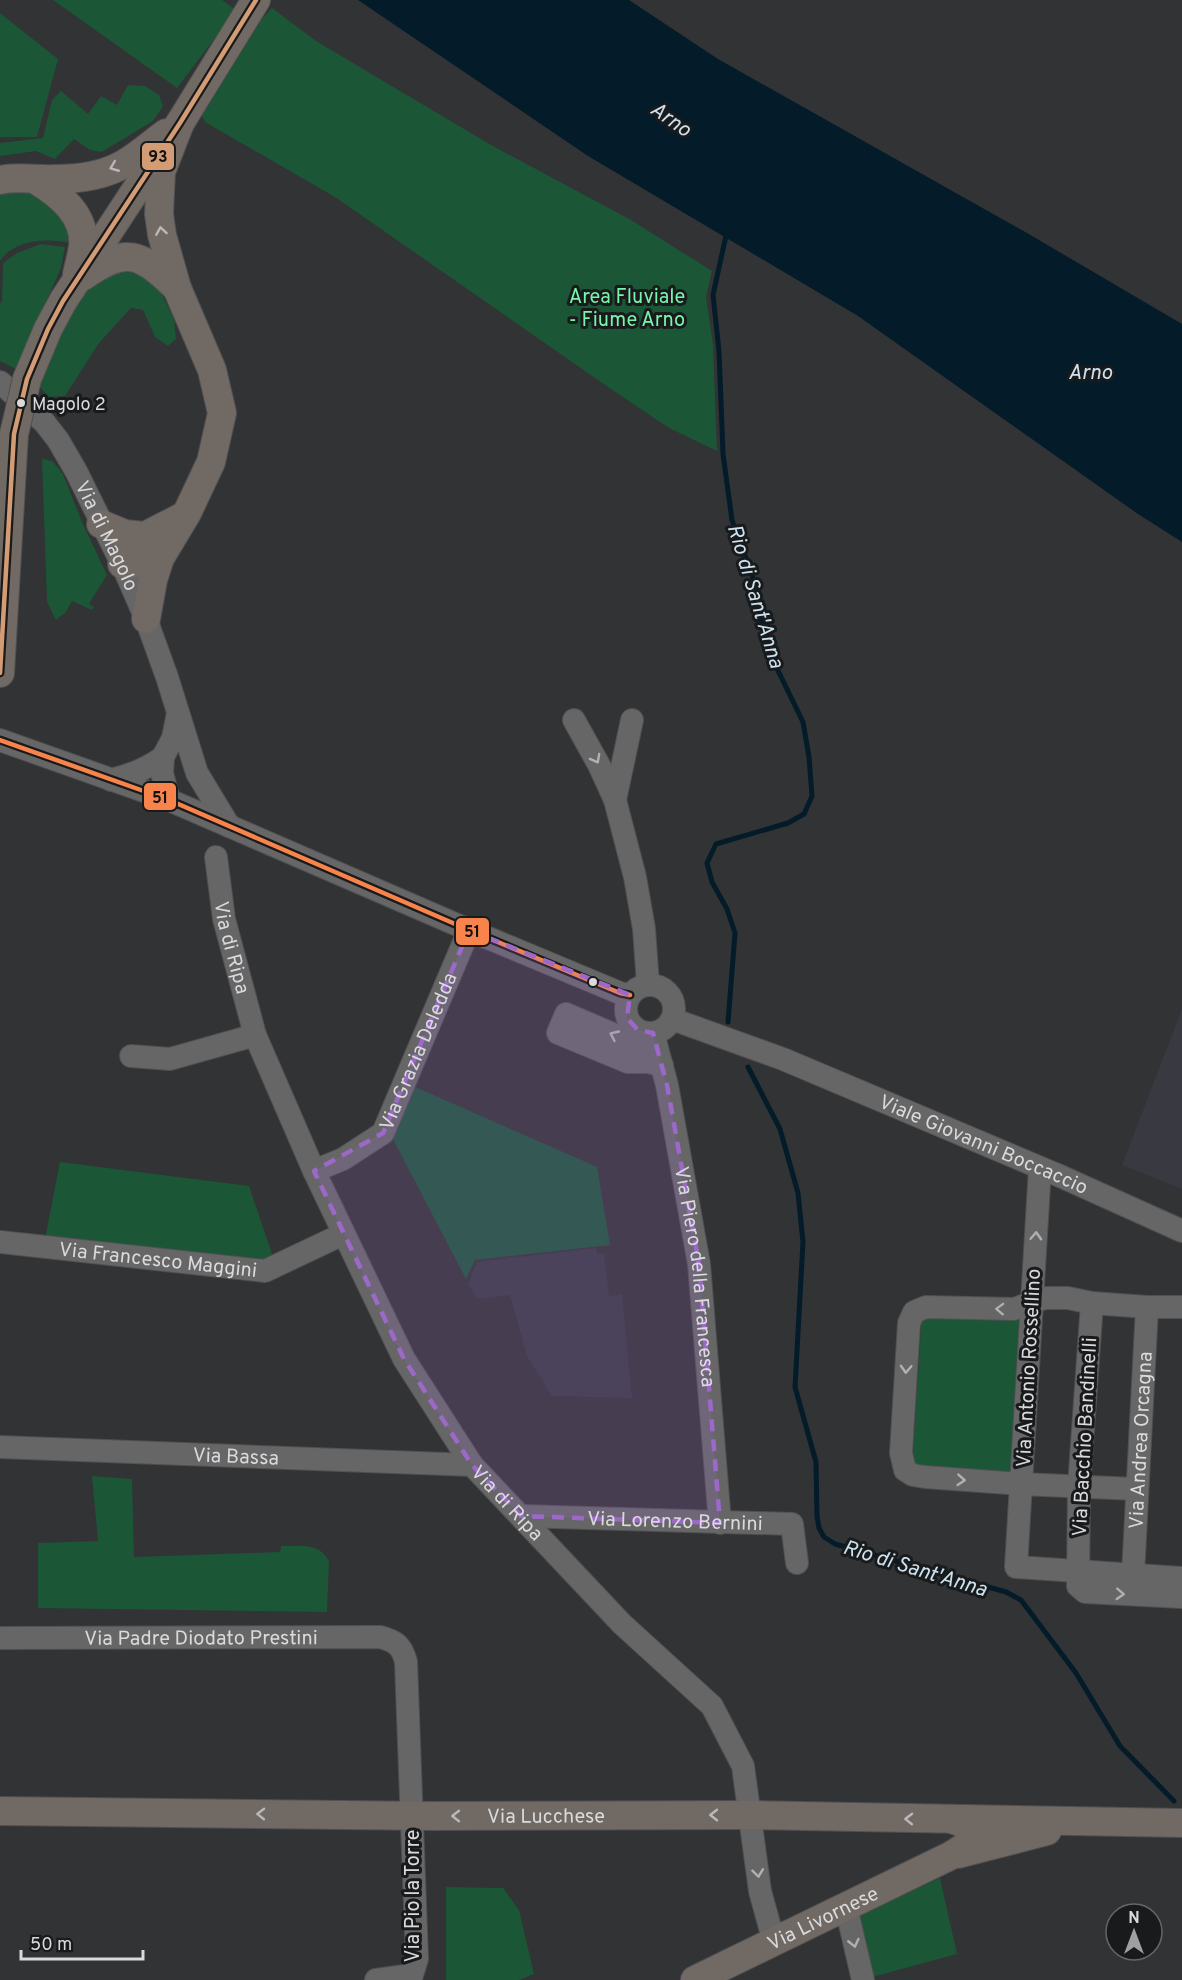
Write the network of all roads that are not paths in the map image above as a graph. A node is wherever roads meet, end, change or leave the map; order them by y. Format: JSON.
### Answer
{"nodes":[{"id":1,"x":256,"y":0,"type":"edge"},
{"id":2,"x":184,"y":116,"type":"junction"},
{"id":3,"x":0,"y":180,"type":"edge"},
{"id":4,"x":36,"y":180,"type":"junction"},
{"id":5,"x":75,"y":282,"type":"junction"},
{"id":6,"x":177,"y":288,"type":"junction"},
{"id":7,"x":13,"y":381,"type":"edge"},
{"id":8,"x":101,"y":524,"type":"junction"},
{"id":9,"x":152,"y":547,"type":"junction"},
{"id":10,"x":123,"y":564,"type":"junction"},
{"id":11,"x":146,"y":619,"type":"junction"},
{"id":12,"x":0,"y":673,"type":"edge"},
{"id":13,"x":178,"y":712,"type":"junction"},
{"id":14,"x":574,"y":720,"type":"dead end"},
{"id":15,"x":632,"y":720,"type":"dead end"},
{"id":16,"x":0,"y":740,"type":"edge"},
{"id":17,"x":163,"y":757,"type":"junction"},
{"id":18,"x":196,"y":772,"type":"junction"},
{"id":19,"x":111,"y":780,"type":"junction"},
{"id":20,"x":169,"y":800,"type":"junction"},
{"id":21,"x":615,"y":800,"type":"junction"},
{"id":22,"x":229,"y":826,"type":"junction"},
{"id":23,"x":216,"y":857,"type":"dead end"},
{"id":24,"x":469,"y":930,"type":"junction"},
{"id":25,"x":639,"y":990,"type":"junction"},
{"id":26,"x":672,"y":1019,"type":"junction"},
{"id":27,"x":653,"y":1033,"type":"junction"},
{"id":28,"x":255,"y":1035,"type":"junction"},
{"id":29,"x":131,"y":1056,"type":"dead end"},
{"id":30,"x":783,"y":1059,"type":"junction"},
{"id":31,"x":1040,"y":1168,"type":"junction"},
{"id":32,"x":314,"y":1171,"type":"junction"},
{"id":33,"x":1182,"y":1218,"type":"edge"},
{"id":34,"x":1182,"y":1231,"type":"edge"},
{"id":35,"x":343,"y":1234,"type":"junction"},
{"id":36,"x":0,"y":1242,"type":"edge"},
{"id":37,"x":1032,"y":1302,"type":"junction"},
{"id":38,"x":1092,"y":1303,"type":"junction"},
{"id":39,"x":1147,"y":1307,"type":"junction"},
{"id":40,"x":1182,"y":1307,"type":"edge"},
{"id":41,"x":0,"y":1447,"type":"edge"},
{"id":42,"x":472,"y":1465,"type":"junction"},
{"id":43,"x":1021,"y":1484,"type":"junction"},
{"id":44,"x":1079,"y":1486,"type":"junction"},
{"id":45,"x":1136,"y":1489,"type":"junction"},
{"id":46,"x":521,"y":1516,"type":"junction"},
{"id":47,"x":720,"y":1523,"type":"junction"},
{"id":48,"x":797,"y":1563,"type":"dead end"},
{"id":49,"x":1077,"y":1572,"type":"junction"},
{"id":50,"x":1133,"y":1575,"type":"junction"},
{"id":51,"x":1182,"y":1578,"type":"edge"},
{"id":52,"x":1182,"y":1597,"type":"edge"},
{"id":53,"x":0,"y":1638,"type":"edge"},
{"id":54,"x":400,"y":1645,"type":"joint"},
{"id":55,"x":0,"y":1811,"type":"edge"},
{"id":56,"x":751,"y":1815,"type":"junction"},
{"id":57,"x":412,"y":1816,"type":"junction"},
{"id":58,"x":954,"y":1820,"type":"junction"},
{"id":59,"x":1093,"y":1820,"type":"junction"},
{"id":60,"x":1182,"y":1823,"type":"edge"},
{"id":61,"x":952,"y":1855,"type":"junction"},
{"id":62,"x":846,"y":1906,"type":"junction"},
{"id":63,"x":774,"y":1942,"type":"junction"},
{"id":64,"x":376,"y":1980,"type":"edge"},
{"id":65,"x":695,"y":1980,"type":"edge"},
{"id":66,"x":863,"y":1980,"type":"edge"}],
"edges":[{"from":1,"to":2,"type":"main road"},
{"from":2,"to":4,"type":"main road","one_way":true},
{"from":2,"to":5,"type":"main road"},
{"from":6,"to":2,"type":"main road","one_way":true},
{"from":3,"to":4,"type":"main road"},
{"from":4,"to":5,"type":"main road"},
{"from":5,"to":6,"type":"main road"},
{"from":5,"to":7,"type":"main road"},
{"from":6,"to":9,"type":"main road"},
{"from":7,"to":8,"type":"street","name":"Via di Magolo"},
{"from":7,"to":12,"type":"main road","bridge":true},
{"from":8,"to":9,"type":"main road"},
{"from":8,"to":10,"type":"street","name":"Via di Magolo"},
{"from":9,"to":10,"type":"main road"},
{"from":9,"to":11,"type":"main road"},
{"from":10,"to":11,"type":"street","name":"Via di Magolo"},
{"from":11,"to":13,"type":"street","name":"Via di Magolo"},
{"from":13,"to":17,"type":"street"},
{"from":13,"to":18,"type":"street","name":"Via di Magolo"},
{"from":14,"to":21,"type":"street","one_way":true},
{"from":15,"to":21,"type":"street"},
{"from":16,"to":19,"type":"street"},
{"from":17,"to":19,"type":"street"},
{"from":17,"to":20,"type":"street"},
{"from":18,"to":20,"type":"street"},
{"from":18,"to":22,"type":"street","name":"Via di Magolo"},
{"from":19,"to":20,"type":"street"},
{"from":20,"to":22,"type":"street"},
{"from":21,"to":25,"type":"street"},
{"from":22,"to":24,"type":"street"},
{"from":23,"to":28,"type":"street","name":"Via di Ripa"},
{"from":24,"to":25,"type":"street"},
{"from":24,"to":32,"type":"street","name":"Via Grazia Deledda"},
{"from":25,"to":26,"type":"street"},
{"from":25,"to":27,"type":"street"},
{"from":26,"to":27,"type":"street"},
{"from":26,"to":30,"type":"street","name":"Viale Giovanni Boccaccio"},
{"from":27,"to":47,"type":"street","name":"Via Piero della Francesca"},
{"from":28,"to":29,"type":"street"},
{"from":28,"to":32,"type":"street","name":"Via di Ripa"},
{"from":30,"to":31,"type":"street","name":"Viale Giovanni Boccaccio"},
{"from":30,"to":33,"type":"street","name":"Viale Giovanni Boccaccio"},
{"from":31,"to":34,"type":"street","name":"Viale Giovanni Boccaccio"},
{"from":37,"to":31,"type":"street","name":"Via Antonio Rossellino","one_way":true},
{"from":32,"to":35,"type":"street","name":"Via di Ripa"},
{"from":35,"to":36,"type":"street","name":"Via Francesco Maggini"},
{"from":35,"to":42,"type":"street","name":"Via di Ripa"},
{"from":37,"to":38,"type":"street"},
{"from":37,"to":43,"type":"street","name":"Via Antonio Rossellino"},
{"from":37,"to":43,"type":"street","one_way":true},
{"from":38,"to":39,"type":"street"},
{"from":38,"to":44,"type":"street","name":"Via Bacchio Bandinelli"},
{"from":39,"to":40,"type":"street"},
{"from":39,"to":45,"type":"street","name":"Via Andrea Orcagna"},
{"from":41,"to":42,"type":"street","name":"Via Bassa"},
{"from":42,"to":46,"type":"street","name":"Via di Ripa"},
{"from":43,"to":44,"type":"street"},
{"from":43,"to":49,"type":"street","name":"Via Antonio Rossellino"},
{"from":44,"to":45,"type":"street"},
{"from":44,"to":49,"type":"street","name":"Via Bacchio Bandinelli"},
{"from":45,"to":50,"type":"street","name":"Via Andrea Orcagna"},
{"from":46,"to":47,"type":"street","name":"Via Lorenzo Bernini"},
{"from":46,"to":56,"type":"street","name":"Via di Ripa"},
{"from":47,"to":48,"type":"street","name":"Via Lorenzo Bernini"},
{"from":49,"to":50,"type":"street"},
{"from":49,"to":52,"type":"street","one_way":true},
{"from":50,"to":51,"type":"street"},
{"from":53,"to":54,"type":"street","name":"Via Padre Diodato Prestini"},
{"from":54,"to":57,"type":"street","name":"Via Pio la Torre"},
{"from":57,"to":55,"type":"main road","name":"Via Lucchese","one_way":true},
{"from":56,"to":57,"type":"main road","name":"Via Lucchese","one_way":true},
{"from":58,"to":56,"type":"main road","name":"Via Lucchese","one_way":true},
{"from":56,"to":63,"type":"street","name":"Via di Ripa","one_way":true},
{"from":57,"to":64,"type":"street","name":"Via Pio la Torre"},
{"from":58,"to":59,"type":"main road","name":"Via Lucchese"},
{"from":58,"to":61,"type":"main road","name":"Via Livornese"},
{"from":59,"to":60,"type":"main road"},
{"from":59,"to":61,"type":"main road","name":"Via Livornese"},
{"from":61,"to":62,"type":"main road","name":"Via Livornese"},
{"from":62,"to":63,"type":"main road","name":"Via Livornese"},
{"from":62,"to":66,"type":"street","one_way":true},
{"from":63,"to":65,"type":"main road","name":"Via Livornese"}]}
